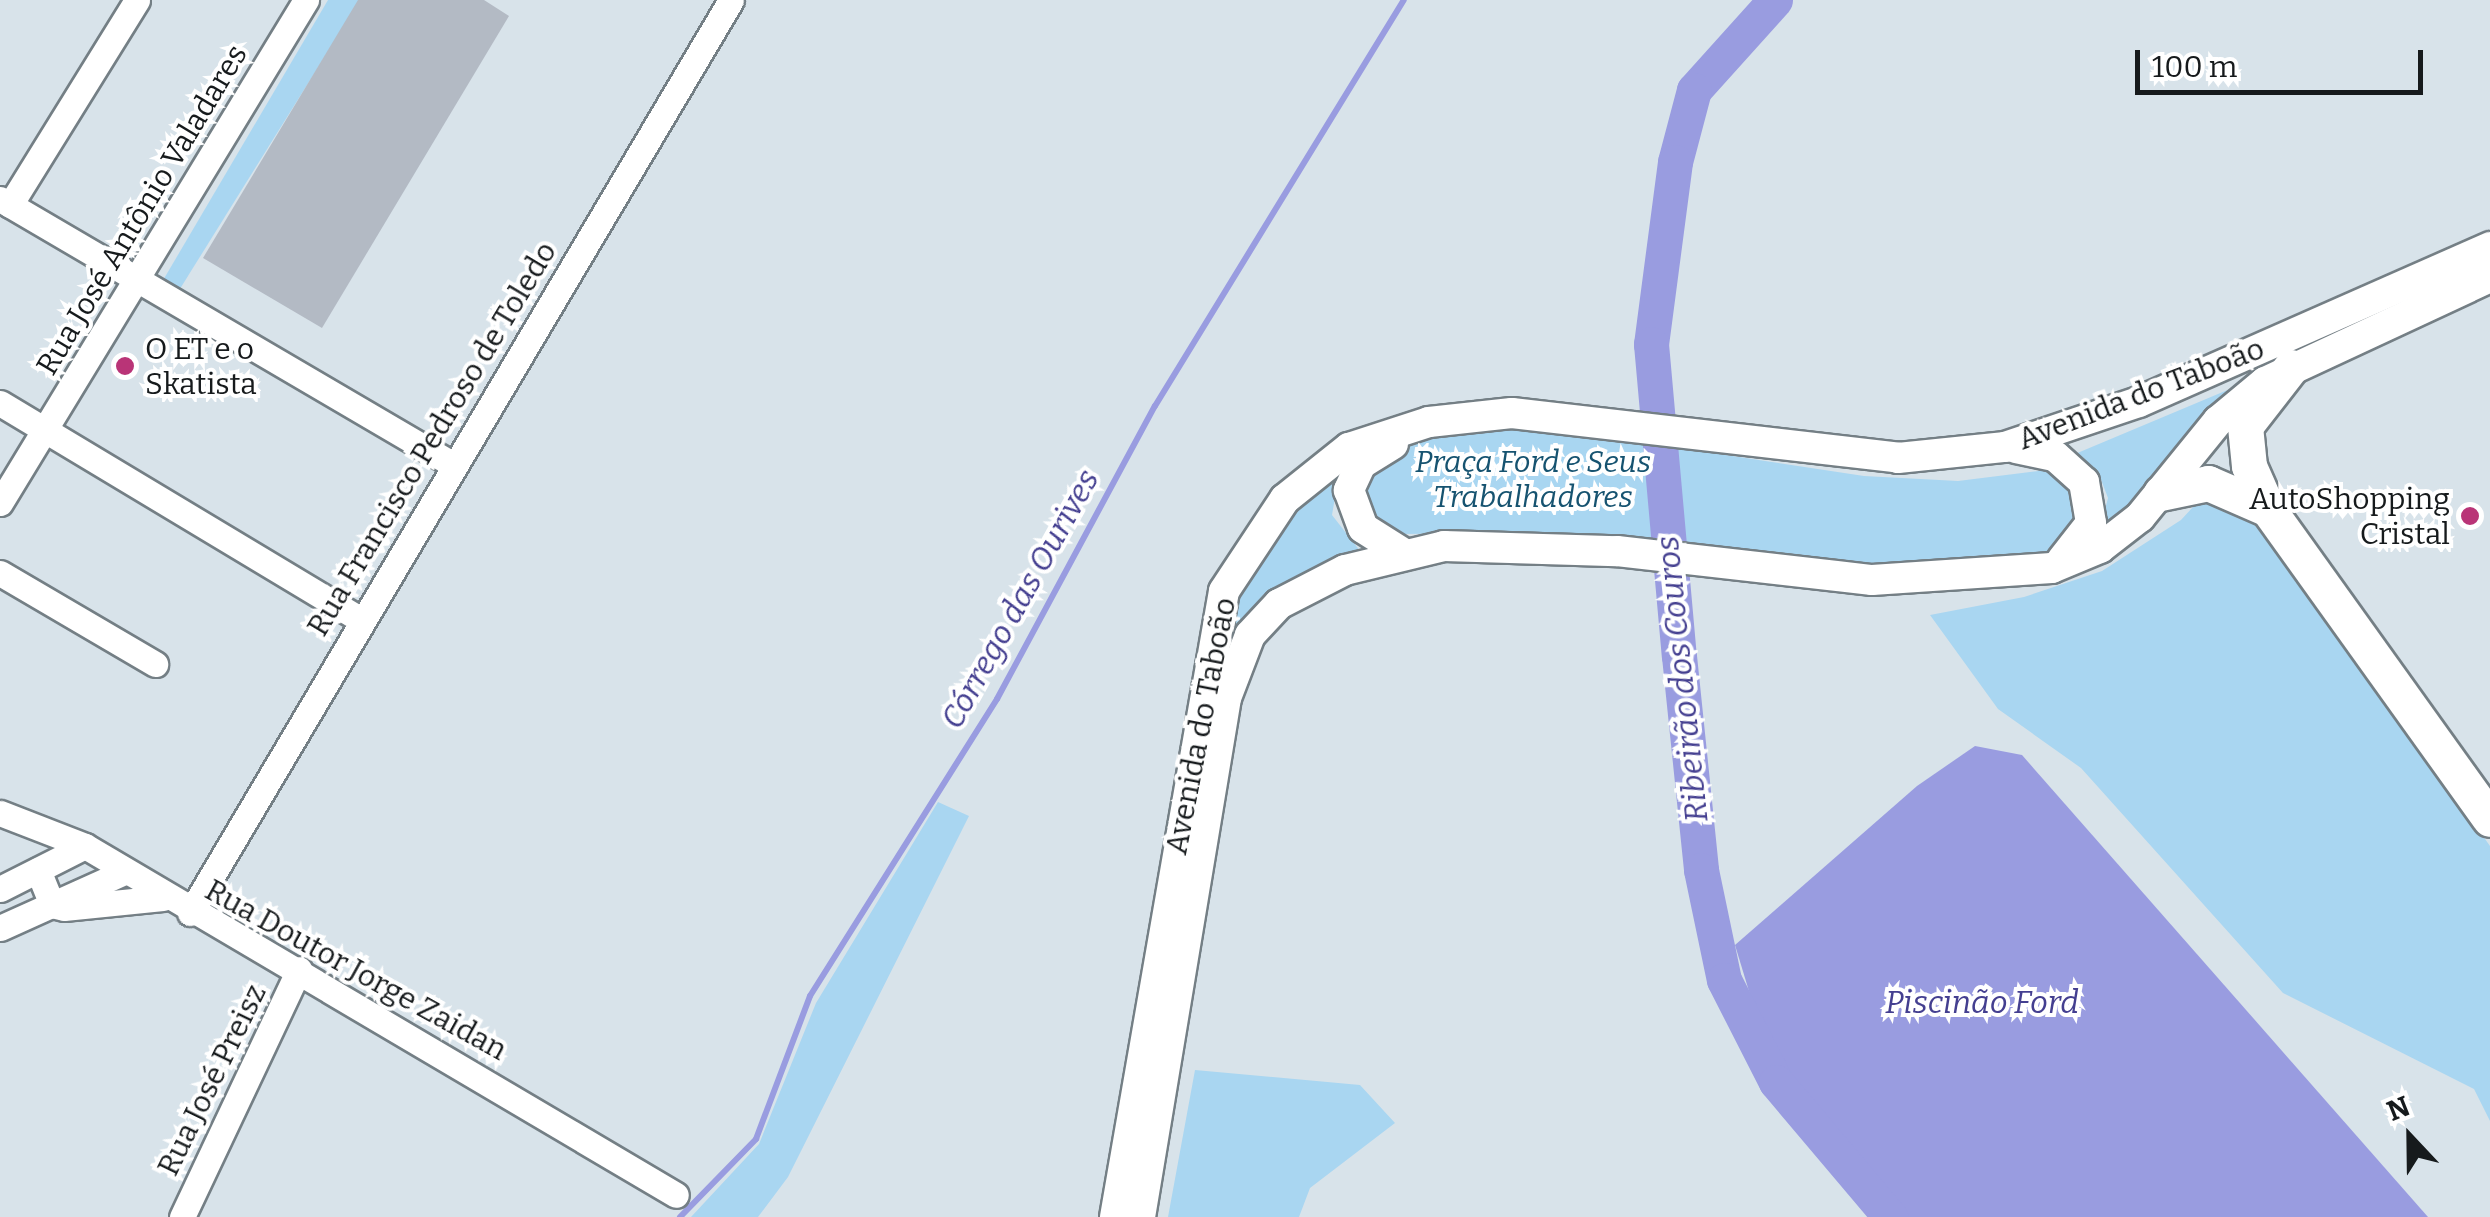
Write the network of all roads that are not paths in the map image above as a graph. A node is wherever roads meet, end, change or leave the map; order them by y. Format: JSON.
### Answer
{"nodes":[{"id":1,"x":137,"y":0,"type":"edge"},
{"id":2,"x":731,"y":0,"type":"edge"},
{"id":3,"x":302,"y":1,"type":"edge"},
{"id":4,"x":5,"y":202,"type":"edge"},
{"id":5,"x":2490,"y":246,"type":"edge"},
{"id":6,"x":2490,"y":277,"type":"edge"},
{"id":7,"x":138,"y":282,"type":"junction"},
{"id":8,"x":2291,"y":367,"type":"junction"},
{"id":9,"x":0,"y":404,"type":"edge"},
{"id":10,"x":45,"y":431,"type":"junction"},
{"id":11,"x":2005,"y":447,"type":"junction"},
{"id":12,"x":454,"y":465,"type":"junction"},
{"id":13,"x":1341,"y":470,"type":"junction"},
{"id":14,"x":2160,"y":492,"type":"junction"},
{"id":15,"x":0,"y":503,"type":"edge"},
{"id":16,"x":2268,"y":509,"type":"junction"},
{"id":17,"x":1401,"y":552,"type":"junction"},
{"id":18,"x":2052,"y":568,"type":"junction"},
{"id":19,"x":0,"y":574,"type":"edge"},
{"id":20,"x":361,"y":620,"type":"junction"},
{"id":21,"x":156,"y":664,"type":"dead end"},
{"id":22,"x":0,"y":812,"type":"edge"},
{"id":23,"x":2490,"y":819,"type":"edge"},
{"id":24,"x":86,"y":846,"type":"junction"},
{"id":25,"x":38,"y":870,"type":"junction"},
{"id":26,"x":124,"y":872,"type":"junction"},
{"id":27,"x":0,"y":889,"type":"edge"},
{"id":28,"x":162,"y":898,"type":"junction"},
{"id":29,"x":52,"y":905,"type":"junction"},
{"id":30,"x":190,"y":913,"type":"junction"},
{"id":31,"x":0,"y":928,"type":"edge"},
{"id":32,"x":298,"y":969,"type":"junction"},
{"id":33,"x":676,"y":1195,"type":"dead end"},
{"id":34,"x":182,"y":1217,"type":"edge"},
{"id":35,"x":1114,"y":1217,"type":"edge"},
{"id":36,"x":1140,"y":1217,"type":"edge"}],
"edges":[{"from":1,"to":4,"type":"street"},
{"from":2,"to":12,"type":"street","name":"Rua Francisco Pedroso de Toledo"},
{"from":3,"to":7,"type":"street","name":"Rua José Antônio Valadares"},
{"from":4,"to":7,"type":"street"},
{"from":5,"to":11,"type":"main road","name":"Avenida do Taboão"},
{"from":6,"to":8,"type":"main road","name":"Avenida do Taboão"},
{"from":7,"to":10,"type":"street","name":"Rua José Antônio Valadares"},
{"from":7,"to":12,"type":"street"},
{"from":8,"to":14,"type":"main road","name":"Avenida do Taboão"},
{"from":8,"to":16,"type":"highway"},
{"from":9,"to":10,"type":"street"},
{"from":10,"to":15,"type":"street","name":"Rua José Antônio Valadares"},
{"from":10,"to":20,"type":"street"},
{"from":11,"to":13,"type":"main road","name":"Avenida do Taboão"},
{"from":11,"to":18,"type":"main road"},
{"from":12,"to":20,"type":"street","name":"Rua Francisco Pedroso de Toledo"},
{"from":13,"to":17,"type":"main road"},
{"from":13,"to":35,"type":"main road","name":"Avenida do Taboão"},
{"from":14,"to":16,"type":"highway"},
{"from":14,"to":18,"type":"main road","name":"Avenida do Taboão"},
{"from":16,"to":23,"type":"highway"},
{"from":17,"to":18,"type":"main road","name":"Avenida do Taboão"},
{"from":17,"to":36,"type":"main road","name":"Avenida do Taboão"},
{"from":19,"to":21,"type":"street"},
{"from":20,"to":30,"type":"street","name":"Rua Francisco Pedroso de Toledo"},
{"from":22,"to":24,"type":"street","name":"Rua Doutor Jorge Zaidan"},
{"from":24,"to":25,"type":"street"},
{"from":24,"to":26,"type":"street","name":"Rua Doutor Jorge Zaidan"},
{"from":25,"to":27,"type":"street"},
{"from":25,"to":29,"type":"street"},
{"from":26,"to":28,"type":"street","name":"Rua Doutor Jorge Zaidan"},
{"from":26,"to":29,"type":"street"},
{"from":28,"to":29,"type":"street"},
{"from":28,"to":30,"type":"street","name":"Rua Doutor Jorge Zaidan"},
{"from":29,"to":31,"type":"street"},
{"from":30,"to":32,"type":"street","name":"Rua Doutor Jorge Zaidan"},
{"from":32,"to":33,"type":"street","name":"Rua Doutor Jorge Zaidan"},
{"from":32,"to":34,"type":"street","name":"Rua José Preisz"}]}
